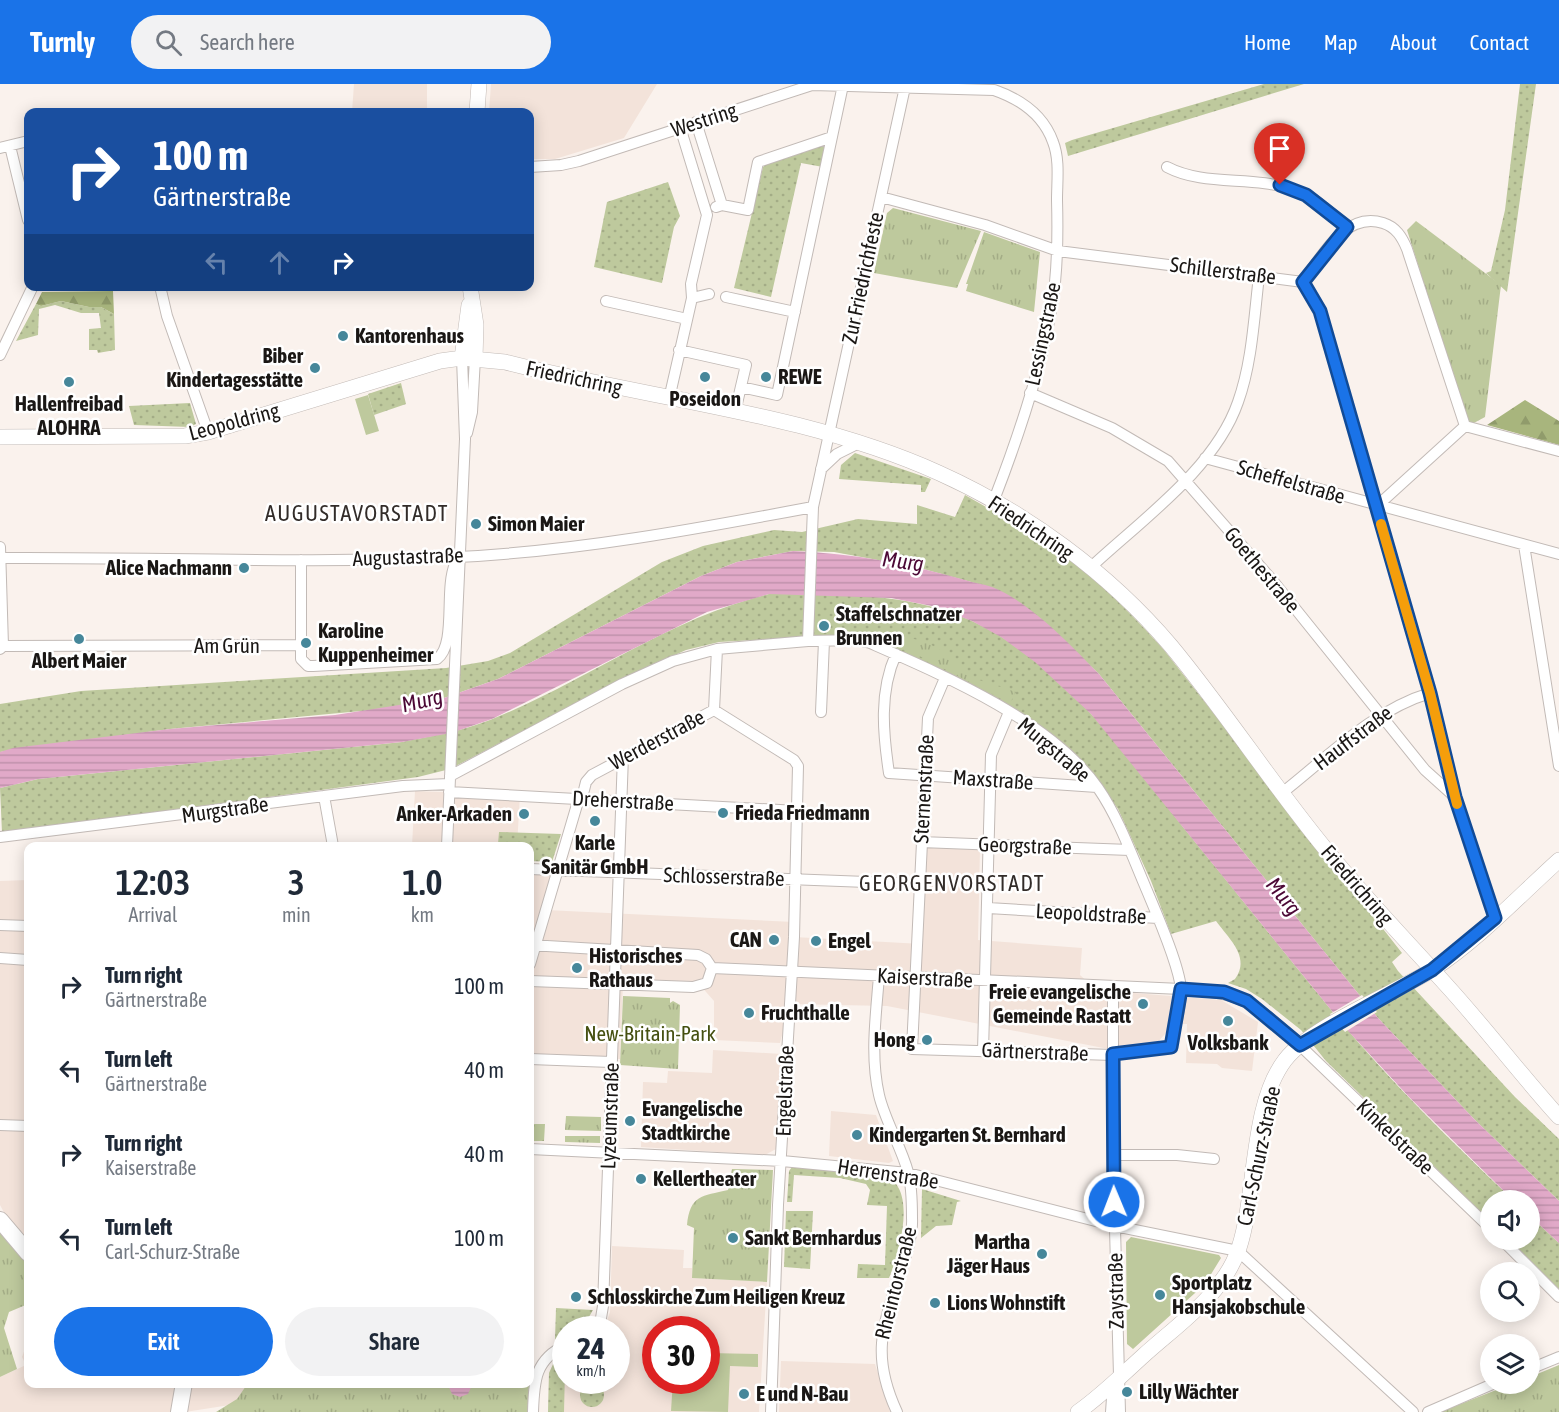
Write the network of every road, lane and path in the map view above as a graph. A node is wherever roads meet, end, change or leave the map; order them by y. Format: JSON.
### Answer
{"nodes":[{"id":1,"x":479,"y":84,"type":"edge"},
{"id":2,"x":843,"y":85,"type":"edge"},
{"id":3,"x":905,"y":87,"type":"junction"},
{"id":4,"x":477,"y":108,"type":"edge"},
{"id":5,"x":696,"y":122,"type":"junction"},
{"id":6,"x":680,"y":127,"type":"junction"},
{"id":7,"x":832,"y":137,"type":"junction"},
{"id":8,"x":24,"y":142,"type":"edge"},
{"id":9,"x":5,"y":147,"type":"edge"},
{"id":10,"x":1058,"y":162,"type":"joint"},
{"id":11,"x":534,"y":167,"type":"edge"},
{"id":12,"x":1167,"y":167,"type":"dead end"},
{"id":13,"x":881,"y":197,"type":"junction"},
{"id":14,"x":722,"y":205,"type":"junction"},
{"id":15,"x":24,"y":207,"type":"edge"},
{"id":16,"x":706,"y":210,"type":"junction"},
{"id":17,"x":1347,"y":227,"type":"junction"},
{"id":18,"x":1058,"y":251,"type":"junction"},
{"id":19,"x":1259,"y":276,"type":"junction"},
{"id":20,"x":1303,"y":282,"type":"junction"},
{"id":21,"x":31,"y":291,"type":"edge"},
{"id":22,"x":161,"y":291,"type":"edge"},
{"id":23,"x":471,"y":292,"type":"edge"},
{"id":24,"x":709,"y":294,"type":"dead end"},
{"id":25,"x":726,"y":297,"type":"dead end"},
{"id":26,"x":692,"y":298,"type":"junction"},
{"id":27,"x":606,"y":301,"type":"dead end"},
{"id":28,"x":795,"y":312,"type":"junction"},
{"id":29,"x":687,"y":319,"type":"junction"},
{"id":30,"x":679,"y":350,"type":"junction"},
{"id":31,"x":0,"y":355,"type":"edge"},
{"id":32,"x":468,"y":358,"type":"junction"},
{"id":33,"x":741,"y":387,"type":"junction"},
{"id":34,"x":1030,"y":393,"type":"junction"},
{"id":35,"x":669,"y":399,"type":"junction"},
{"id":36,"x":735,"y":412,"type":"junction"},
{"id":37,"x":1465,"y":426,"type":"junction"},
{"id":38,"x":208,"y":432,"type":"junction"},
{"id":39,"x":829,"y":433,"type":"junction"},
{"id":40,"x":0,"y":436,"type":"edge"},
{"id":41,"x":859,"y":443,"type":"junction"},
{"id":42,"x":1559,"y":451,"type":"edge"},
{"id":43,"x":1205,"y":458,"type":"junction"},
{"id":44,"x":821,"y":469,"type":"junction"},
{"id":45,"x":1185,"y":479,"type":"junction"},
{"id":46,"x":994,"y":500,"type":"junction"},
{"id":47,"x":813,"y":507,"type":"junction"},
{"id":48,"x":1376,"y":507,"type":"junction"},
{"id":49,"x":1524,"y":545,"type":"junction"},
{"id":50,"x":0,"y":547,"type":"edge"},
{"id":51,"x":1559,"y":554,"type":"edge"},
{"id":52,"x":459,"y":557,"type":"junction"},
{"id":53,"x":0,"y":558,"type":"edge"},
{"id":54,"x":301,"y":560,"type":"junction"},
{"id":55,"x":1090,"y":568,"type":"junction"},
{"id":56,"x":808,"y":641,"type":"junction"},
{"id":57,"x":824,"y":641,"type":"junction"},
{"id":58,"x":301,"y":645,"type":"junction"},
{"id":59,"x":2,"y":648,"type":"edge"},
{"id":60,"x":717,"y":649,"type":"junction"},
{"id":61,"x":896,"y":654,"type":"junction"},
{"id":62,"x":945,"y":678,"type":"junction"},
{"id":63,"x":1430,"y":693,"type":"junction"},
{"id":64,"x":714,"y":710,"type":"junction"},
{"id":65,"x":821,"y":712,"type":"dead end"},
{"id":66,"x":1009,"y":712,"type":"junction"},
{"id":67,"x":1382,"y":715,"type":"junction"},
{"id":68,"x":623,"y":756,"type":"junction"},
{"id":69,"x":1559,"y":766,"type":"edge"},
{"id":70,"x":799,"y":770,"type":"joint"},
{"id":71,"x":924,"y":775,"type":"junction"},
{"id":72,"x":991,"y":780,"type":"junction"},
{"id":73,"x":449,"y":784,"type":"junction"},
{"id":74,"x":1097,"y":787,"type":"junction"},
{"id":75,"x":1282,"y":793,"type":"junction"},
{"id":76,"x":324,"y":796,"type":"junction"},
{"id":77,"x":1455,"y":797,"type":"junction"},
{"id":78,"x":581,"y":798,"type":"junction"},
{"id":79,"x":622,"y":801,"type":"junction"},
{"id":80,"x":798,"y":811,"type":"junction"},
{"id":81,"x":0,"y":837,"type":"edge"},
{"id":82,"x":332,"y":842,"type":"edge"},
{"id":83,"x":447,"y":842,"type":"edge"},
{"id":84,"x":921,"y":843,"type":"junction"},
{"id":85,"x":989,"y":844,"type":"junction"},
{"id":86,"x":1130,"y":850,"type":"junction"},
{"id":87,"x":1559,"y":860,"type":"edge"},
{"id":88,"x":534,"y":869,"type":"edge"},
{"id":89,"x":558,"y":870,"type":"junction"},
{"id":90,"x":617,"y":872,"type":"junction"},
{"id":91,"x":796,"y":879,"type":"junction"},
{"id":92,"x":919,"y":884,"type":"junction"},
{"id":93,"x":988,"y":908,"type":"junction"},
{"id":94,"x":1158,"y":918,"type":"junction"},
{"id":95,"x":1495,"y":918,"type":"junction"},
{"id":96,"x":0,"y":925,"type":"edge"},
{"id":97,"x":24,"y":926,"type":"edge"},
{"id":98,"x":534,"y":939,"type":"edge"},
{"id":99,"x":534,"y":945,"type":"edge"},
{"id":100,"x":615,"y":950,"type":"junction"},
{"id":101,"x":0,"y":958,"type":"edge"},
{"id":102,"x":24,"y":960,"type":"edge"},
{"id":103,"x":712,"y":968,"type":"junction"},
{"id":104,"x":1432,"y":970,"type":"junction"},
{"id":105,"x":791,"y":971,"type":"junction"},
{"id":106,"x":879,"y":976,"type":"junction"},
{"id":107,"x":916,"y":978,"type":"junction"},
{"id":108,"x":534,"y":981,"type":"edge"},
{"id":109,"x":986,"y":981,"type":"junction"},
{"id":110,"x":614,"y":985,"type":"junction"},
{"id":111,"x":1113,"y":986,"type":"junction"},
{"id":112,"x":1181,"y":989,"type":"junction"},
{"id":113,"x":1300,"y":1045,"type":"junction"},
{"id":114,"x":912,"y":1049,"type":"joint"},
{"id":115,"x":983,"y":1051,"type":"junction"},
{"id":116,"x":1113,"y":1054,"type":"junction"},
{"id":117,"x":534,"y":1059,"type":"edge"},
{"id":118,"x":612,"y":1062,"type":"junction"},
{"id":119,"x":1559,"y":1117,"type":"edge"},
{"id":120,"x":0,"y":1125,"type":"edge"},
{"id":121,"x":24,"y":1126,"type":"edge"},
{"id":122,"x":534,"y":1149,"type":"edge"},
{"id":123,"x":609,"y":1152,"type":"junction"},
{"id":124,"x":1113,"y":1155,"type":"junction"},
{"id":125,"x":1214,"y":1159,"type":"dead end"},
{"id":126,"x":782,"y":1161,"type":"junction"},
{"id":127,"x":908,"y":1173,"type":"junction"},
{"id":128,"x":1480,"y":1218,"type":"edge"},
{"id":129,"x":0,"y":1220,"type":"edge"},
{"id":130,"x":1115,"y":1226,"type":"junction"},
{"id":131,"x":24,"y":1248,"type":"edge"},
{"id":132,"x":1512,"y":1250,"type":"edge"},
{"id":133,"x":1238,"y":1251,"type":"junction"},
{"id":134,"x":1559,"y":1297,"type":"edge"},
{"id":135,"x":601,"y":1316,"type":"edge"},
{"id":136,"x":552,"y":1352,"type":"edge"},
{"id":137,"x":1559,"y":1357,"type":"edge"},
{"id":138,"x":1540,"y":1365,"type":"edge"},
{"id":139,"x":1119,"y":1379,"type":"junction"},
{"id":140,"x":534,"y":1383,"type":"edge"},
{"id":141,"x":534,"y":1388,"type":"edge"},
{"id":142,"x":1480,"y":1389,"type":"edge"},
{"id":143,"x":1086,"y":1410,"type":"edge"},
{"id":144,"x":532,"y":1412,"type":"edge"},
{"id":145,"x":771,"y":1412,"type":"edge"},
{"id":146,"x":897,"y":1412,"type":"edge"},
{"id":147,"x":1112,"y":1412,"type":"edge"},
{"id":148,"x":1120,"y":1412,"type":"edge"},
{"id":149,"x":1413,"y":1412,"type":"edge"},
{"id":150,"x":1428,"y":1412,"type":"edge"}],
"edges":[{"from":1,"to":4,"type":"main road"},
{"from":2,"to":3,"type":"street","name":"Westring"},
{"from":2,"to":5,"type":"street","name":"Westring"},
{"from":2,"to":7,"type":"street"},
{"from":3,"to":10,"type":"street","name":"Westring"},
{"from":3,"to":13,"type":"street","name":"Zur Friedrichfeste"},
{"from":5,"to":6,"type":"street","name":"Westring"},
{"from":5,"to":14,"type":"street"},
{"from":6,"to":11,"type":"street","name":"Westring"},
{"from":6,"to":16,"type":"street"},
{"from":7,"to":14,"type":"street"},
{"from":7,"to":28,"type":"street"},
{"from":8,"to":9,"type":"street"},
{"from":9,"to":15,"type":"street"},
{"from":10,"to":18,"type":"street","name":"Lessingstraße"},
{"from":12,"to":17,"type":"street"},
{"from":13,"to":18,"type":"street","name":"Schillerstraße"},
{"from":13,"to":39,"type":"street","name":"Zur Friedrichfeste"},
{"from":14,"to":16,"type":"street"},
{"from":16,"to":26,"type":"street"},
{"from":17,"to":20,"type":"street"},
{"from":17,"to":37,"type":"street"},
{"from":18,"to":19,"type":"street","name":"Schillerstraße"},
{"from":18,"to":34,"type":"street","name":"Lessingstraße"},
{"from":19,"to":20,"type":"street","name":"Schillerstraße"},
{"from":19,"to":43,"type":"street"},
{"from":20,"to":48,"type":"street","name":"Schillerstraße"},
{"from":21,"to":31,"type":"street"},
{"from":22,"to":38,"type":"street"},
{"from":23,"to":32,"type":"main road"},
{"from":24,"to":26,"type":"street"},
{"from":25,"to":28,"type":"street"},
{"from":26,"to":29,"type":"street"},
{"from":27,"to":29,"type":"street"},
{"from":28,"to":33,"type":"street"},
{"from":29,"to":30,"type":"street"},
{"from":30,"to":33,"type":"street"},
{"from":30,"to":35,"type":"street"},
{"from":32,"to":35,"type":"main road","name":"Friedrichring"},
{"from":32,"to":38,"type":"main road","name":"Leopoldring"},
{"from":32,"to":52,"type":"street"},
{"from":33,"to":36,"type":"street"},
{"from":34,"to":45,"type":"street","name":"Goethestraße"},
{"from":34,"to":46,"type":"street","name":"Lessingstraße"},
{"from":35,"to":36,"type":"main road","name":"Friedrichring"},
{"from":36,"to":39,"type":"main road","name":"Friedrichring"},
{"from":37,"to":42,"type":"street"},
{"from":37,"to":48,"type":"street"},
{"from":38,"to":40,"type":"main road","name":"Leopoldring"},
{"from":39,"to":41,"type":"main road","name":"Friedrichring"},
{"from":39,"to":44,"type":"street","name":"Zur Friedrichfeste"},
{"from":41,"to":44,"type":"street"},
{"from":41,"to":46,"type":"main road","name":"Friedrichring"},
{"from":43,"to":45,"type":"street"},
{"from":43,"to":48,"type":"street","name":"Scheffelstraße"},
{"from":44,"to":47,"type":"street","name":"Zur Friedrichfeste"},
{"from":45,"to":55,"type":"street"},
{"from":45,"to":67,"type":"street","name":"Goethestraße"},
{"from":46,"to":55,"type":"main road","name":"Friedrichring"},
{"from":47,"to":52,"type":"street","name":"Augustastraße"},
{"from":47,"to":56,"type":"street","name":"Zur Friedrichfeste"},
{"from":48,"to":49,"type":"street","name":"Scheffelstraße"},
{"from":48,"to":63,"type":"street","name":"Schillerstraße"},
{"from":49,"to":51,"type":"street","name":"Scheffelstraße"},
{"from":49,"to":69,"type":"street"},
{"from":50,"to":53,"type":"street"},
{"from":52,"to":54,"type":"street","name":"Augustastraße"},
{"from":52,"to":58,"type":"street"},
{"from":52,"to":73,"type":"street"},
{"from":53,"to":54,"type":"street","name":"Augustastraße"},
{"from":53,"to":59,"type":"street"},
{"from":54,"to":58,"type":"street"},
{"from":55,"to":75,"type":"main road","name":"Friedrichring"},
{"from":56,"to":57,"type":"street","name":"Murgstraße"},
{"from":56,"to":60,"type":"street","name":"Murgstraße"},
{"from":57,"to":61,"type":"street","name":"Murgstraße"},
{"from":57,"to":65,"type":"street"},
{"from":58,"to":59,"type":"street","name":"Am Grün"},
{"from":60,"to":64,"type":"street","name":"Werderstraße"},
{"from":60,"to":73,"type":"street","name":"Murgstraße"},
{"from":61,"to":62,"type":"street","name":"Murgstraße"},
{"from":61,"to":71,"type":"street","name":"Maxstraße"},
{"from":62,"to":66,"type":"street","name":"Murgstraße"},
{"from":62,"to":71,"type":"street","name":"Sternenstraße"},
{"from":63,"to":67,"type":"street","name":"Hauffstraße"},
{"from":63,"to":77,"type":"street","name":"Schillerstraße"},
{"from":64,"to":68,"type":"street","name":"Werderstraße"},
{"from":64,"to":70,"type":"street","name":"Werderstraße"},
{"from":66,"to":72,"type":"street"},
{"from":66,"to":74,"type":"street","name":"Murgstraße"},
{"from":67,"to":75,"type":"street","name":"Hauffstraße"},
{"from":67,"to":77,"type":"street","name":"Goethestraße"},
{"from":68,"to":78,"type":"street","name":"Werderstraße"},
{"from":68,"to":79,"type":"street","name":"Lyzeumstraße"},
{"from":70,"to":80,"type":"street","name":"Engelstraße"},
{"from":71,"to":72,"type":"street","name":"Maxstraße"},
{"from":71,"to":84,"type":"street","name":"Sternenstraße"},
{"from":72,"to":74,"type":"street","name":"Maxstraße"},
{"from":72,"to":85,"type":"street"},
{"from":73,"to":76,"type":"street","name":"Murgstraße"},
{"from":73,"to":78,"type":"street","name":"Dreherstraße"},
{"from":73,"to":83,"type":"street"},
{"from":74,"to":86,"type":"street","name":"Murgstraße"},
{"from":75,"to":104,"type":"main road","name":"Friedrichring"},
{"from":76,"to":81,"type":"street","name":"Murgstraße"},
{"from":76,"to":82,"type":"street"},
{"from":77,"to":95,"type":"street","name":"Schillerstraße"},
{"from":78,"to":79,"type":"street","name":"Dreherstraße"},
{"from":78,"to":89,"type":"street","name":"Werderstraße"},
{"from":79,"to":80,"type":"street","name":"Dreherstraße"},
{"from":79,"to":90,"type":"street","name":"Lyzeumstraße"},
{"from":80,"to":91,"type":"street","name":"Engelstraße"},
{"from":84,"to":85,"type":"street","name":"Georgstraße"},
{"from":84,"to":92,"type":"street","name":"Sternenstraße"},
{"from":85,"to":86,"type":"street","name":"Georgstraße"},
{"from":85,"to":93,"type":"street"},
{"from":86,"to":94,"type":"street","name":"Murgstraße"},
{"from":87,"to":95,"type":"main road","name":"Carl-Schurz-Straße"},
{"from":88,"to":89,"type":"street","name":"Schlosserstraße"},
{"from":89,"to":90,"type":"street","name":"Schlosserstraße"},
{"from":89,"to":98,"type":"street","name":"Werderstraße"},
{"from":90,"to":91,"type":"street","name":"Schlosserstraße"},
{"from":90,"to":100,"type":"street","name":"Lyzeumstraße"},
{"from":91,"to":92,"type":"street","name":"Schlosserstraße"},
{"from":91,"to":105,"type":"street","name":"Engelstraße"},
{"from":92,"to":107,"type":"street","name":"Sternenstraße"},
{"from":93,"to":94,"type":"street","name":"Leopoldstraße"},
{"from":93,"to":109,"type":"street"},
{"from":94,"to":112,"type":"street","name":"Murgstraße"},
{"from":95,"to":104,"type":"main road","name":"Carl-Schurz-Straße"},
{"from":96,"to":97,"type":"street"},
{"from":99,"to":100,"type":"street","name":"Kaiserstraße"},
{"from":100,"to":103,"type":"street","name":"Kaiserstraße"},
{"from":100,"to":110,"type":"street","name":"Lyzeumstraße"},
{"from":101,"to":102,"type":"street"},
{"from":103,"to":105,"type":"street","name":"Kaiserstraße"},
{"from":103,"to":110,"type":"street"},
{"from":104,"to":113,"type":"main road","name":"Carl-Schurz-Straße"},
{"from":104,"to":119,"type":"main road","name":"Friedrichring"},
{"from":105,"to":106,"type":"street","name":"Kaiserstraße"},
{"from":105,"to":126,"type":"street","name":"Engelstraße"},
{"from":106,"to":107,"type":"street","name":"Kaiserstraße"},
{"from":106,"to":127,"type":"street","name":"Rheintorstraße"},
{"from":107,"to":109,"type":"street","name":"Kaiserstraße"},
{"from":107,"to":114,"type":"street","name":"Sternenstraße"},
{"from":108,"to":110,"type":"street"},
{"from":109,"to":111,"type":"street","name":"Kaiserstraße"},
{"from":109,"to":115,"type":"street"},
{"from":110,"to":118,"type":"street","name":"Lyzeumstraße"},
{"from":111,"to":112,"type":"street","name":"Kaiserstraße"},
{"from":111,"to":116,"type":"street","name":"Zaystraße"},
{"from":112,"to":113,"type":"street","name":"Kaiserstraße"},
{"from":112,"to":116,"type":"street","name":"Gärtnerstraße"},
{"from":113,"to":128,"type":"street","name":"Kinkelstraße"},
{"from":113,"to":133,"type":"main road","name":"Carl-Schurz-Straße"},
{"from":114,"to":115,"type":"street","name":"Gärtnerstraße"},
{"from":115,"to":116,"type":"street","name":"Gärtnerstraße"},
{"from":116,"to":124,"type":"street","name":"Zaystraße"},
{"from":117,"to":118,"type":"street"},
{"from":118,"to":123,"type":"street","name":"Lyzeumstraße"},
{"from":120,"to":121,"type":"street"},
{"from":122,"to":123,"type":"street","name":"Herrenstraße"},
{"from":123,"to":126,"type":"street","name":"Herrenstraße"},
{"from":123,"to":135,"type":"street","name":"Lyzeumstraße"},
{"from":124,"to":125,"type":"street"},
{"from":124,"to":130,"type":"street","name":"Zaystraße"},
{"from":126,"to":127,"type":"street","name":"Herrenstraße"},
{"from":126,"to":145,"type":"street","name":"Engelstraße"},
{"from":127,"to":130,"type":"street","name":"Herrenstraße"},
{"from":127,"to":146,"type":"street","name":"Rheintorstraße"},
{"from":129,"to":131,"type":"main road"},
{"from":130,"to":133,"type":"street","name":"Herrenstraße"},
{"from":130,"to":139,"type":"street","name":"Zaystraße"},
{"from":132,"to":134,"type":"street"},
{"from":133,"to":139,"type":"main road","name":"Carl-Schurz-Straße"},
{"from":133,"to":149,"type":"street"},
{"from":136,"to":140,"type":"street"},
{"from":137,"to":138,"type":"street"},
{"from":139,"to":143,"type":"main road","name":"Carl-Schurz-Straße"},
{"from":139,"to":147,"type":"street","name":"Zaystraße"},
{"from":139,"to":148,"type":"street","name":"Zaystraße"},
{"from":141,"to":144,"type":"street"},
{"from":142,"to":150,"type":"street"}]}
